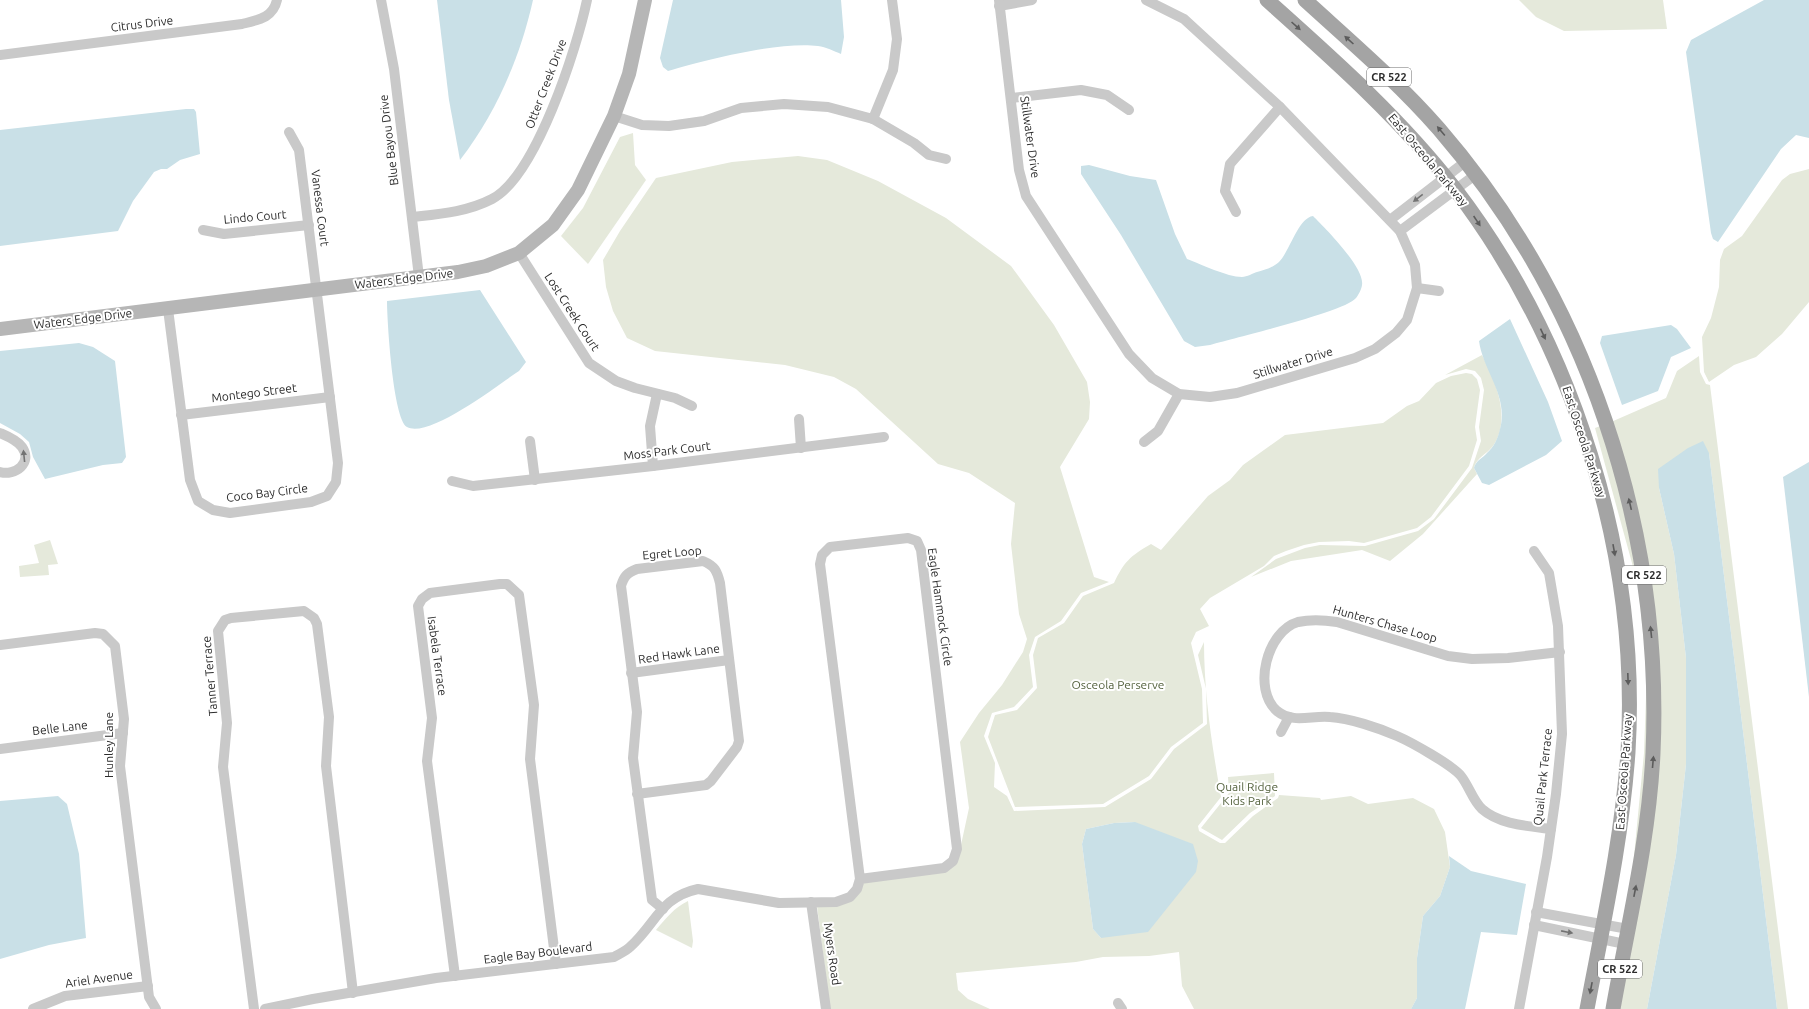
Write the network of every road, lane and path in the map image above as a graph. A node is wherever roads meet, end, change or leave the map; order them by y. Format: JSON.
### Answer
{"nodes":[{"id":1,"x":277,"y":0,"type":"edge"},
{"id":2,"x":381,"y":0,"type":"edge"},
{"id":3,"x":587,"y":0,"type":"edge"},
{"id":4,"x":645,"y":0,"type":"edge"},
{"id":5,"x":892,"y":0,"type":"edge"},
{"id":6,"x":1032,"y":0,"type":"edge"},
{"id":7,"x":1146,"y":0,"type":"edge"},
{"id":8,"x":1267,"y":0,"type":"edge"},
{"id":9,"x":1305,"y":0,"type":"edge"},
{"id":10,"x":999,"y":3,"type":"edge"},
{"id":11,"x":0,"y":55,"type":"edge"},
{"id":12,"x":1012,"y":98,"type":"junction"},
{"id":13,"x":1280,"y":107,"type":"junction"},
{"id":14,"x":1129,"y":110,"type":"dead end"},
{"id":15,"x":614,"y":116,"type":"junction"},
{"id":16,"x":873,"y":119,"type":"junction"},
{"id":17,"x":289,"y":132,"type":"dead end"},
{"id":18,"x":946,"y":159,"type":"dead end"},
{"id":19,"x":1465,"y":162,"type":"junction"},
{"id":20,"x":1475,"y":174,"type":"junction"},
{"id":21,"x":1445,"y":177,"type":"junction"},
{"id":22,"x":1455,"y":189,"type":"junction"},
{"id":23,"x":1236,"y":212,"type":"dead end"},
{"id":24,"x":412,"y":217,"type":"junction"},
{"id":25,"x":1390,"y":220,"type":"junction"},
{"id":26,"x":309,"y":225,"type":"junction"},
{"id":27,"x":203,"y":230,"type":"dead end"},
{"id":28,"x":1400,"y":231,"type":"junction"},
{"id":29,"x":519,"y":253,"type":"junction"},
{"id":30,"x":419,"y":277,"type":"junction"},
{"id":31,"x":1417,"y":288,"type":"junction"},
{"id":32,"x":317,"y":290,"type":"junction"},
{"id":33,"x":1439,"y":291,"type":"dead end"},
{"id":34,"x":168,"y":309,"type":"junction"},
{"id":35,"x":0,"y":329,"type":"edge"},
{"id":36,"x":657,"y":394,"type":"junction"},
{"id":37,"x":1179,"y":394,"type":"junction"},
{"id":38,"x":330,"y":397,"type":"junction"},
{"id":39,"x":692,"y":406,"type":"dead end"},
{"id":40,"x":181,"y":415,"type":"junction"},
{"id":41,"x":799,"y":419,"type":"dead end"},
{"id":42,"x":0,"y":433,"type":"edge"},
{"id":43,"x":884,"y":437,"type":"dead end"},
{"id":44,"x":530,"y":440,"type":"dead end"},
{"id":45,"x":1144,"y":442,"type":"dead end"},
{"id":46,"x":801,"y":448,"type":"junction"},
{"id":47,"x":653,"y":466,"type":"junction"},
{"id":48,"x":0,"y":472,"type":"edge"},
{"id":49,"x":535,"y":480,"type":"junction"},
{"id":50,"x":452,"y":481,"type":"dead end"},
{"id":51,"x":1534,"y":551,"type":"dead end"},
{"id":52,"x":0,"y":646,"type":"edge"},
{"id":53,"x":1560,"y":652,"type":"junction"},
{"id":54,"x":729,"y":660,"type":"junction"},
{"id":55,"x":631,"y":673,"type":"junction"},
{"id":56,"x":1289,"y":717,"type":"junction"},
{"id":57,"x":1281,"y":732,"type":"dead end"},
{"id":58,"x":123,"y":733,"type":"junction"},
{"id":59,"x":0,"y":749,"type":"edge"},
{"id":60,"x":637,"y":794,"type":"junction"},
{"id":61,"x":1551,"y":829,"type":"junction"},
{"id":62,"x":860,"y":879,"type":"junction"},
{"id":63,"x":811,"y":902,"type":"junction"},
{"id":64,"x":662,"y":909,"type":"junction"},
{"id":65,"x":1536,"y":912,"type":"junction"},
{"id":66,"x":1534,"y":926,"type":"junction"},
{"id":67,"x":1602,"y":932,"type":"junction"},
{"id":68,"x":1626,"y":936,"type":"junction"},
{"id":69,"x":556,"y":964,"type":"junction"},
{"id":70,"x":455,"y":976,"type":"junction"},
{"id":71,"x":148,"y":986,"type":"junction"},
{"id":72,"x":353,"y":993,"type":"junction"},
{"id":73,"x":32,"y":1009,"type":"edge"},
{"id":74,"x":156,"y":1009,"type":"edge"},
{"id":75,"x":254,"y":1009,"type":"edge"},
{"id":76,"x":265,"y":1009,"type":"edge"},
{"id":77,"x":826,"y":1009,"type":"edge"},
{"id":78,"x":1518,"y":1009,"type":"edge"},
{"id":79,"x":1587,"y":1009,"type":"edge"},
{"id":80,"x":1613,"y":1009,"type":"edge"}],
"edges":[{"from":1,"to":11,"type":"street","name":"Citrus Drive"},
{"from":2,"to":24,"type":"street","name":"Blue Bayou Drive"},
{"from":3,"to":24,"type":"street","name":"Otter Creek Drive"},
{"from":4,"to":15,"type":"street","name":"Waters Edge Drive"},
{"from":5,"to":16,"type":"street"},
{"from":6,"to":10,"type":"street","name":"Stillwater Drive"},
{"from":7,"to":13,"type":"street","name":"Stillwater Drive"},
{"from":8,"to":21,"type":"main road","name":"East Osceola Parkway","number":"CR 522","one_way":true},
{"from":19,"to":9,"type":"main road","name":"East Osceola Parkway","number":"CR 522","one_way":true},
{"from":10,"to":12,"type":"street","name":"Stillwater Drive"},
{"from":12,"to":14,"type":"street"},
{"from":12,"to":37,"type":"street","name":"Stillwater Drive"},
{"from":13,"to":23,"type":"street"},
{"from":13,"to":25,"type":"street","name":"Stillwater Drive"},
{"from":15,"to":16,"type":"street"},
{"from":15,"to":29,"type":"street","name":"Waters Edge Drive"},
{"from":16,"to":18,"type":"street"},
{"from":17,"to":26,"type":"street","name":"Vanessa Court"},
{"from":19,"to":20,"type":"main road","name":"East Osceola Parkway","number":"CR 522"},
{"from":19,"to":21,"type":"street"},
{"from":20,"to":22,"type":"street"},
{"from":68,"to":20,"type":"main road","name":"East Osceola Parkway","number":"CR 522","one_way":true},
{"from":21,"to":22,"type":"main road","name":"East Osceola Parkway","number":"CR 522"},
{"from":21,"to":25,"type":"street","one_way":true},
{"from":22,"to":28,"type":"street"},
{"from":22,"to":67,"type":"main road","name":"East Osceola Parkway","number":"CR 522","one_way":true},
{"from":24,"to":30,"type":"street","name":"Blue Bayou Drive"},
{"from":25,"to":28,"type":"street","name":"Stillwater Drive"},
{"from":26,"to":27,"type":"street","name":"Lindo Court"},
{"from":26,"to":32,"type":"street","name":"Vanessa Court"},
{"from":28,"to":31,"type":"street","name":"Stillwater Drive"},
{"from":29,"to":30,"type":"street","name":"Waters Edge Drive"},
{"from":29,"to":36,"type":"street","name":"Lost Creek Court"},
{"from":30,"to":32,"type":"street","name":"Waters Edge Drive"},
{"from":31,"to":33,"type":"street"},
{"from":31,"to":37,"type":"street","name":"Stillwater Drive"},
{"from":32,"to":34,"type":"street","name":"Waters Edge Drive"},
{"from":32,"to":38,"type":"street","name":"Coco Bay Circle"},
{"from":34,"to":35,"type":"street","name":"Waters Edge Drive"},
{"from":34,"to":40,"type":"street","name":"Coco Bay Circle"},
{"from":36,"to":39,"type":"street","name":"Lost Creek Court"},
{"from":36,"to":47,"type":"street"},
{"from":37,"to":45,"type":"street"},
{"from":38,"to":40,"type":"street","name":"Montego Street"},
{"from":38,"to":40,"type":"street","name":"Coco Bay Circle"},
{"from":41,"to":46,"type":"street"},
{"from":48,"to":42,"type":"street","one_way":true},
{"from":43,"to":46,"type":"street","name":"Moss Park Court"},
{"from":44,"to":49,"type":"street"},
{"from":46,"to":47,"type":"street","name":"Moss Park Court"},
{"from":47,"to":49,"type":"street","name":"Moss Park Court"},
{"from":49,"to":50,"type":"street","name":"Moss Park Court"},
{"from":51,"to":53,"type":"street","name":"Quail Park Terrace"},
{"from":52,"to":58,"type":"street","name":"Hunley Lane"},
{"from":53,"to":56,"type":"street","name":"Hunters Chase Loop"},
{"from":53,"to":61,"type":"street","name":"Quail Park Terrace"},
{"from":54,"to":55,"type":"street","name":"Red Hawk Lane"},
{"from":54,"to":55,"type":"street","name":"Egret Loop"},
{"from":54,"to":60,"type":"street","name":"Egret Loop"},
{"from":55,"to":60,"type":"street","name":"Egret Loop"},
{"from":56,"to":57,"type":"street"},
{"from":56,"to":61,"type":"street"},
{"from":58,"to":59,"type":"street","name":"Belle Lane"},
{"from":58,"to":71,"type":"street","name":"Hunley Lane"},
{"from":60,"to":64,"type":"street","name":"Egret Loop"},
{"from":61,"to":65,"type":"street","name":"Quail Park Terrace"},
{"from":62,"to":62,"type":"street","name":"Eagle Hammock Circle"},
{"from":62,"to":63,"type":"street"},
{"from":63,"to":64,"type":"street","name":"Eagle Bay Boulevard"},
{"from":63,"to":77,"type":"street","name":"Myers Road"},
{"from":64,"to":69,"type":"street","name":"Eagle Bay Boulevard"},
{"from":65,"to":66,"type":"street","name":"Quail Park Terrace"},
{"from":65,"to":67,"type":"street"},
{"from":66,"to":67,"type":"street","one_way":true},
{"from":66,"to":78,"type":"street","name":"Quail Park Terrace"},
{"from":67,"to":68,"type":"street"},
{"from":67,"to":68,"type":"street"},
{"from":67,"to":79,"type":"main road","name":"East Osceola Parkway","number":"CR 522","one_way":true},
{"from":68,"to":80,"type":"main road","name":"East Osceola Parkway","number":"CR 522"},
{"from":69,"to":70,"type":"street","name":"Eagle Bay Boulevard"},
{"from":69,"to":70,"type":"street","name":"Isabela Terrace"},
{"from":70,"to":72,"type":"street","name":"Eagle Bay Boulevard"},
{"from":71,"to":73,"type":"street","name":"Ariel Avenue"},
{"from":71,"to":74,"type":"street","name":"Hunley Lane"},
{"from":72,"to":75,"type":"street","name":"Tanner Terrace"},
{"from":72,"to":76,"type":"street","name":"Eagle Bay Boulevard"}]}
